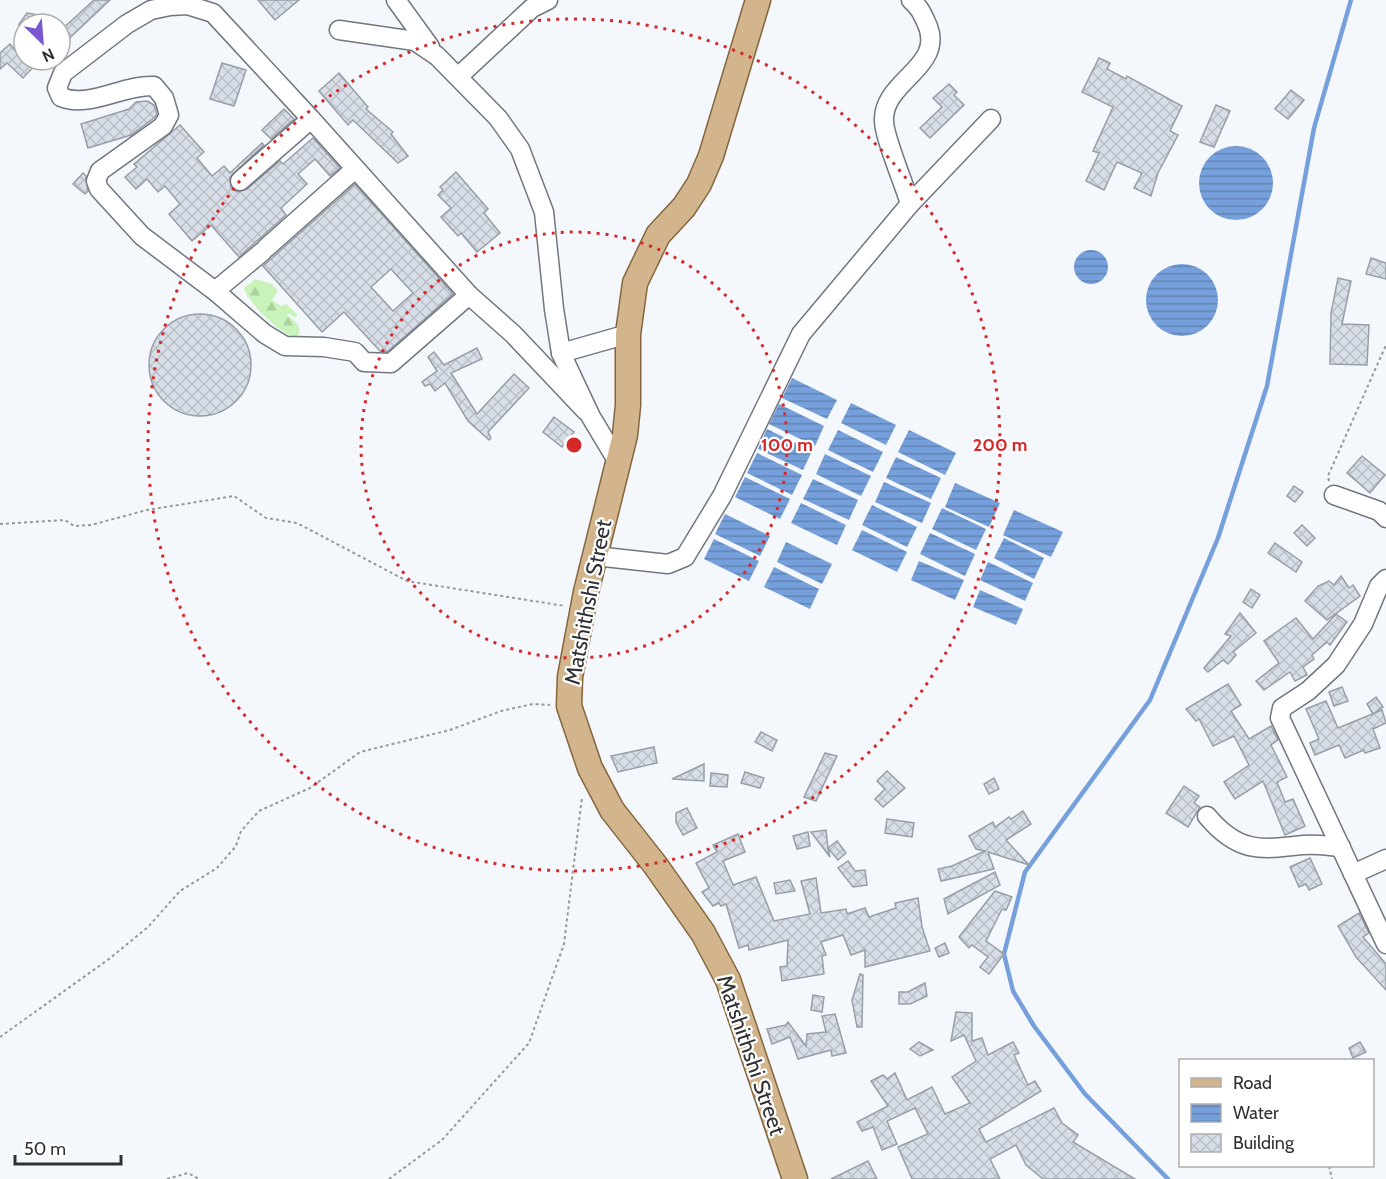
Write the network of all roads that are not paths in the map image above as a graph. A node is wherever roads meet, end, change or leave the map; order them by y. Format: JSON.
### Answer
{"nodes":[{"id":1,"x":396,"y":0,"type":"edge"},
{"id":2,"x":548,"y":0,"type":"edge"},
{"id":3,"x":758,"y":0,"type":"edge"},
{"id":4,"x":911,"y":0,"type":"edge"},
{"id":5,"x":339,"y":30,"type":"dead end"},
{"id":6,"x":437,"y":56,"type":"junction"},
{"id":7,"x":459,"y":76,"type":"junction"},
{"id":8,"x":311,"y":119,"type":"junction"},
{"id":9,"x":991,"y":119,"type":"dead end"},
{"id":10,"x":355,"y":169,"type":"junction"},
{"id":11,"x":240,"y":181,"type":"dead end"},
{"id":12,"x":910,"y":204,"type":"junction"},
{"id":13,"x":215,"y":291,"type":"junction"},
{"id":14,"x":470,"y":296,"type":"junction"},
{"id":15,"x":628,"y":334,"type":"junction"},
{"id":16,"x":561,"y":352,"type":"junction"},
{"id":17,"x":591,"y":417,"type":"junction"},
{"id":18,"x":618,"y":462,"type":"junction"},
{"id":19,"x":1334,"y":495,"type":"road end"},
{"id":20,"x":1386,"y":518,"type":"edge"},
{"id":21,"x":595,"y":556,"type":"junction"},
{"id":22,"x":1386,"y":579,"type":"edge"},
{"id":23,"x":1207,"y":816,"type":"dead end"},
{"id":24,"x":1341,"y":847,"type":"junction"},
{"id":25,"x":1386,"y":859,"type":"edge"},
{"id":26,"x":1353,"y":874,"type":"junction"},
{"id":27,"x":1386,"y":944,"type":"edge"},
{"id":28,"x":795,"y":1179,"type":"edge"}],
"edges":[{"from":1,"to":6,"type":"street"},
{"from":2,"to":7,"type":"street"},
{"from":3,"to":15,"type":"main road","name":"Matshithshi Street"},
{"from":4,"to":12,"type":"street"},
{"from":5,"to":6,"type":"street"},
{"from":6,"to":7,"type":"street"},
{"from":7,"to":16,"type":"street"},
{"from":8,"to":10,"type":"street"},
{"from":8,"to":11,"type":"street"},
{"from":8,"to":13,"type":"street"},
{"from":9,"to":12,"type":"street"},
{"from":10,"to":13,"type":"street"},
{"from":10,"to":14,"type":"street"},
{"from":12,"to":21,"type":"street"},
{"from":13,"to":14,"type":"street"},
{"from":14,"to":17,"type":"street"},
{"from":15,"to":16,"type":"street"},
{"from":15,"to":18,"type":"main road","name":"Matshithshi Street"},
{"from":16,"to":17,"type":"street"},
{"from":17,"to":18,"type":"street"},
{"from":18,"to":21,"type":"main road","name":"Matshithshi Street"},
{"from":19,"to":20,"type":"street"},
{"from":21,"to":28,"type":"main road","name":"Matshithshi Street"},
{"from":22,"to":24,"type":"street"},
{"from":23,"to":24,"type":"street"},
{"from":24,"to":26,"type":"street"},
{"from":25,"to":26,"type":"street"},
{"from":26,"to":27,"type":"street"}]}
